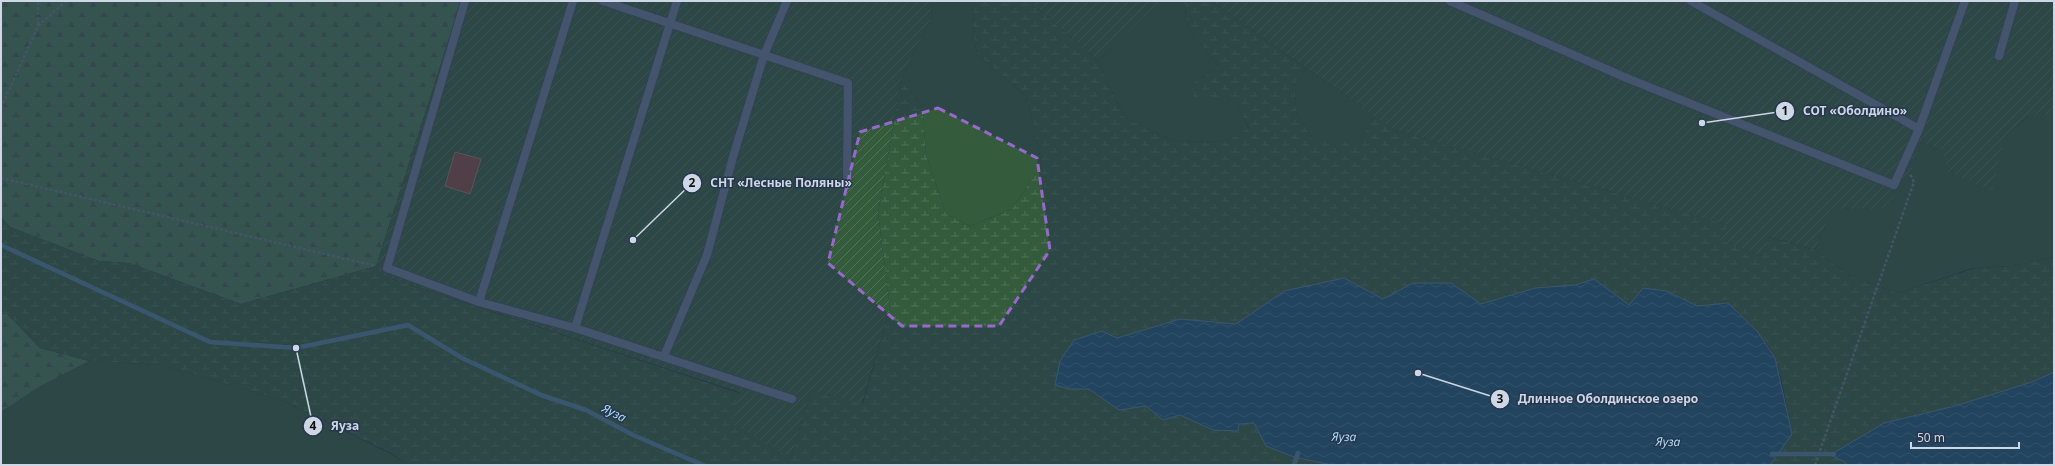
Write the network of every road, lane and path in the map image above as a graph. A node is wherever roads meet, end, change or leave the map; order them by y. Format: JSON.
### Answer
{"nodes":[{"id":1,"x":38,"y":1,"type":"edge"},
{"id":2,"x":66,"y":1,"type":"edge"},
{"id":3,"x":465,"y":1,"type":"edge"},
{"id":4,"x":573,"y":1,"type":"edge"},
{"id":5,"x":603,"y":1,"type":"edge"},
{"id":6,"x":677,"y":1,"type":"edge"},
{"id":7,"x":787,"y":1,"type":"edge"},
{"id":8,"x":1450,"y":1,"type":"edge"},
{"id":9,"x":1691,"y":1,"type":"edge"},
{"id":10,"x":1965,"y":1,"type":"edge"},
{"id":11,"x":2016,"y":1,"type":"edge"},
{"id":12,"x":670,"y":23,"type":"junction"},
{"id":13,"x":38,"y":26,"type":"junction"},
{"id":14,"x":764,"y":55,"type":"junction"},
{"id":15,"x":1999,"y":56,"type":"dead end"},
{"id":16,"x":1,"y":108,"type":"edge"},
{"id":17,"x":1919,"y":129,"type":"junction"},
{"id":18,"x":1904,"y":163,"type":"junction"},
{"id":19,"x":1,"y":178,"type":"edge"},
{"id":20,"x":847,"y":185,"type":"dead end"},
{"id":21,"x":387,"y":268,"type":"junction"},
{"id":22,"x":479,"y":302,"type":"junction"},
{"id":23,"x":575,"y":328,"type":"junction"},
{"id":24,"x":664,"y":356,"type":"junction"},
{"id":25,"x":792,"y":399,"type":"dead end"},
{"id":26,"x":1816,"y":464,"type":"edge"}],
"edges":[{"from":1,"to":13,"type":"path"},
{"from":2,"to":13,"type":"path"},
{"from":3,"to":21,"type":"lane"},
{"from":4,"to":22,"type":"lane"},
{"from":5,"to":12,"type":"lane"},
{"from":6,"to":12,"type":"lane"},
{"from":7,"to":14,"type":"lane"},
{"from":8,"to":18,"type":"lane"},
{"from":9,"to":17,"type":"lane"},
{"from":10,"to":17,"type":"lane"},
{"from":11,"to":15,"type":"lane"},
{"from":12,"to":14,"type":"lane"},
{"from":12,"to":23,"type":"lane"},
{"from":13,"to":16,"type":"path"},
{"from":14,"to":20,"type":"lane"},
{"from":14,"to":24,"type":"lane"},
{"from":17,"to":18,"type":"lane"},
{"from":18,"to":26,"type":"path"},
{"from":19,"to":21,"type":"path"},
{"from":21,"to":22,"type":"lane"},
{"from":22,"to":23,"type":"lane"},
{"from":23,"to":24,"type":"lane"},
{"from":24,"to":25,"type":"lane"}]}
